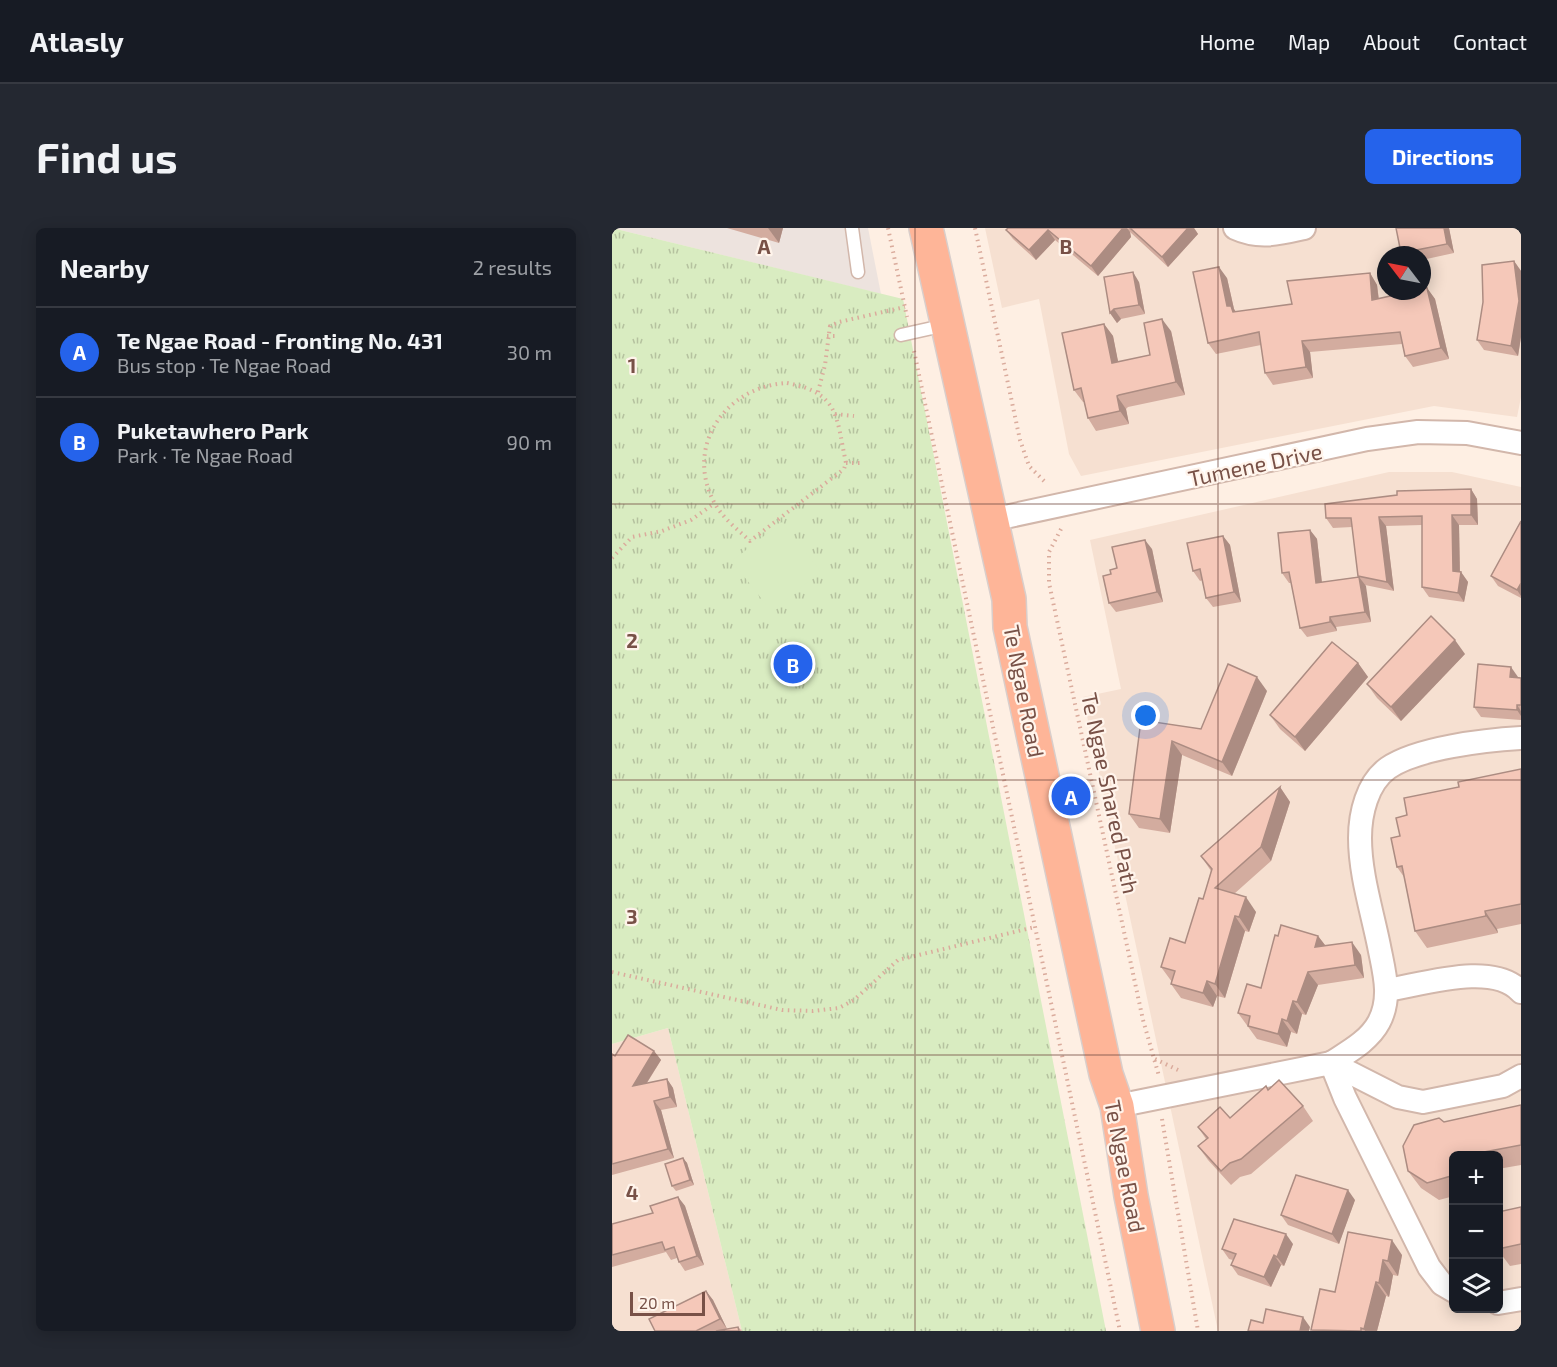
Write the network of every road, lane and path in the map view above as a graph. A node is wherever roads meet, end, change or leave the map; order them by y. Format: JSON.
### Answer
{"nodes":[{"id":1,"x":852,"y":228,"type":"edge"},
{"id":2,"x":888,"y":228,"type":"edge"},
{"id":3,"x":926,"y":228,"type":"edge"},
{"id":4,"x":975,"y":228,"type":"edge"},
{"id":5,"x":1234,"y":228,"type":"edge"},
{"id":6,"x":1304,"y":228,"type":"edge"},
{"id":7,"x":858,"y":272,"type":"dead end"},
{"id":8,"x":905,"y":307,"type":"junction"},
{"id":9,"x":842,"y":321,"type":"junction"},
{"id":10,"x":947,"y":325,"type":"junction"},
{"id":11,"x":844,"y":327,"type":"dead end"},
{"id":12,"x":905,"y":334,"type":"junction"},
{"id":13,"x":827,"y":336,"type":"junction"},
{"id":14,"x":837,"y":336,"type":"dead end"},
{"id":15,"x":818,"y":392,"type":"junction"},
{"id":16,"x":835,"y":414,"type":"junction"},
{"id":17,"x":854,"y":416,"type":"dead end"},
{"id":18,"x":1521,"y":443,"type":"edge"},
{"id":19,"x":846,"y":463,"type":"junction"},
{"id":20,"x":864,"y":463,"type":"dead end"},
{"id":21,"x":1050,"y":485,"type":"dead end"},
{"id":22,"x":715,"y":503,"type":"junction"},
{"id":23,"x":991,"y":520,"type":"junction"},
{"id":24,"x":1059,"y":521,"type":"dead end"},
{"id":25,"x":612,"y":558,"type":"edge"},
{"id":26,"x":1521,"y":738,"type":"edge"},
{"id":27,"x":1035,"y":927,"type":"junction"},
{"id":28,"x":612,"y":972,"type":"edge"},
{"id":29,"x":1388,"y":990,"type":"junction"},
{"id":30,"x":1521,"y":992,"type":"edge"},
{"id":31,"x":1331,"y":1064,"type":"junction"},
{"id":32,"x":1158,"y":1074,"type":"dead end"},
{"id":33,"x":1521,"y":1076,"type":"edge"},
{"id":34,"x":1118,"y":1106,"type":"junction"},
{"id":35,"x":1163,"y":1130,"type":"dead end"},
{"id":36,"x":1449,"y":1289,"type":"edge"},
{"id":37,"x":1521,"y":1299,"type":"edge"},
{"id":38,"x":1503,"y":1302,"type":"edge"},
{"id":39,"x":1120,"y":1331,"type":"edge"},
{"id":40,"x":1158,"y":1331,"type":"edge"},
{"id":41,"x":1198,"y":1331,"type":"edge"}],
"edges":[{"from":1,"to":7,"type":"lane"},
{"from":2,"to":8,"type":"path"},
{"from":3,"to":10,"type":"highway","name":"Te Ngae Road"},
{"from":4,"to":21,"type":"path"},
{"from":5,"to":6,"type":"street"},
{"from":8,"to":9,"type":"path"},
{"from":8,"to":12,"type":"path"},
{"from":9,"to":11,"type":"path"},
{"from":9,"to":13,"type":"path"},
{"from":10,"to":12,"type":"lane"},
{"from":10,"to":23,"type":"highway","name":"Te Ngae Road"},
{"from":12,"to":27,"type":"path"},
{"from":13,"to":14,"type":"path"},
{"from":13,"to":15,"type":"path"},
{"from":15,"to":16,"type":"path"},
{"from":15,"to":22,"type":"path"},
{"from":16,"to":17,"type":"path"},
{"from":16,"to":19,"type":"path"},
{"from":18,"to":23,"type":"street","name":"Tumene Drive"},
{"from":19,"to":20,"type":"path"},
{"from":19,"to":22,"type":"path"},
{"from":22,"to":25,"type":"path"},
{"from":23,"to":34,"type":"highway","name":"Te Ngae Road"},
{"from":24,"to":32,"type":"path","name":"Te Ngae Shared Path"},
{"from":26,"to":29,"type":"street"},
{"from":27,"to":28,"type":"path"},
{"from":27,"to":39,"type":"path"},
{"from":29,"to":30,"type":"street"},
{"from":29,"to":31,"type":"street"},
{"from":31,"to":33,"type":"street"},
{"from":31,"to":34,"type":"street"},
{"from":31,"to":36,"type":"street"},
{"from":34,"to":40,"type":"highway","name":"Te Ngae Road"},
{"from":35,"to":41,"type":"path"},
{"from":37,"to":38,"type":"street"}]}
